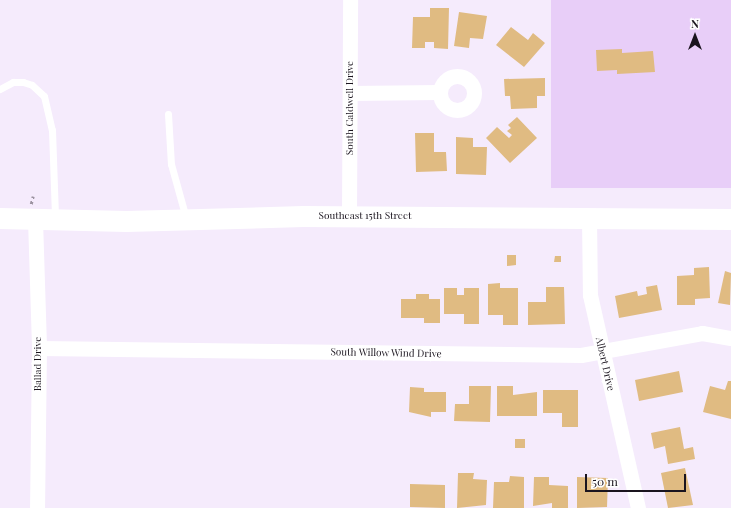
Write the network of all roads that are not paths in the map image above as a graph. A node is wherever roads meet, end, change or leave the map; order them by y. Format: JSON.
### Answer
{"nodes":[{"id":1,"x":350,"y":0,"type":"edge"},
{"id":2,"x":0,"y":89,"type":"edge"},
{"id":3,"x":440,"y":92,"type":"dead end"},
{"id":4,"x":350,"y":93,"type":"junction"},
{"id":5,"x":168,"y":114,"type":"dead end"},
{"id":6,"x":349,"y":216,"type":"junction"},
{"id":7,"x":589,"y":217,"type":"junction"},
{"id":8,"x":0,"y":218,"type":"edge"},
{"id":9,"x":35,"y":219,"type":"junction"},
{"id":10,"x":187,"y":219,"type":"junction"},
{"id":11,"x":731,"y":219,"type":"edge"},
{"id":12,"x":55,"y":220,"type":"junction"},
{"id":13,"x":731,"y":338,"type":"edge"},
{"id":14,"x":39,"y":348,"type":"junction"},
{"id":15,"x":603,"y":353,"type":"junction"},
{"id":16,"x":37,"y":508,"type":"edge"},
{"id":17,"x":638,"y":508,"type":"edge"}],
"edges":[{"from":1,"to":4,"type":"street","name":"South Caldwell Drive"},
{"from":2,"to":12,"type":"lane"},
{"from":3,"to":4,"type":"street"},
{"from":4,"to":6,"type":"street","name":"South Caldwell Drive"},
{"from":5,"to":10,"type":"lane"},
{"from":6,"to":7,"type":"main road","name":"Southeast 15th Street"},
{"from":6,"to":10,"type":"main road","name":"Southeast 15th Street"},
{"from":7,"to":11,"type":"main road","name":"Southeast 15th Street"},
{"from":7,"to":15,"type":"street","name":"Albert Drive"},
{"from":8,"to":9,"type":"main road","name":"Southeast 15th Street"},
{"from":9,"to":12,"type":"main road","name":"Southeast 15th Street"},
{"from":9,"to":14,"type":"street","name":"Ballad Drive"},
{"from":10,"to":12,"type":"main road","name":"Southeast 15th Street"},
{"from":13,"to":15,"type":"street","name":"South Willow Wind Drive"},
{"from":14,"to":15,"type":"street","name":"South Willow Wind Drive"},
{"from":14,"to":16,"type":"street","name":"Ballad Drive"},
{"from":15,"to":17,"type":"street","name":"Albert Drive"}]}
